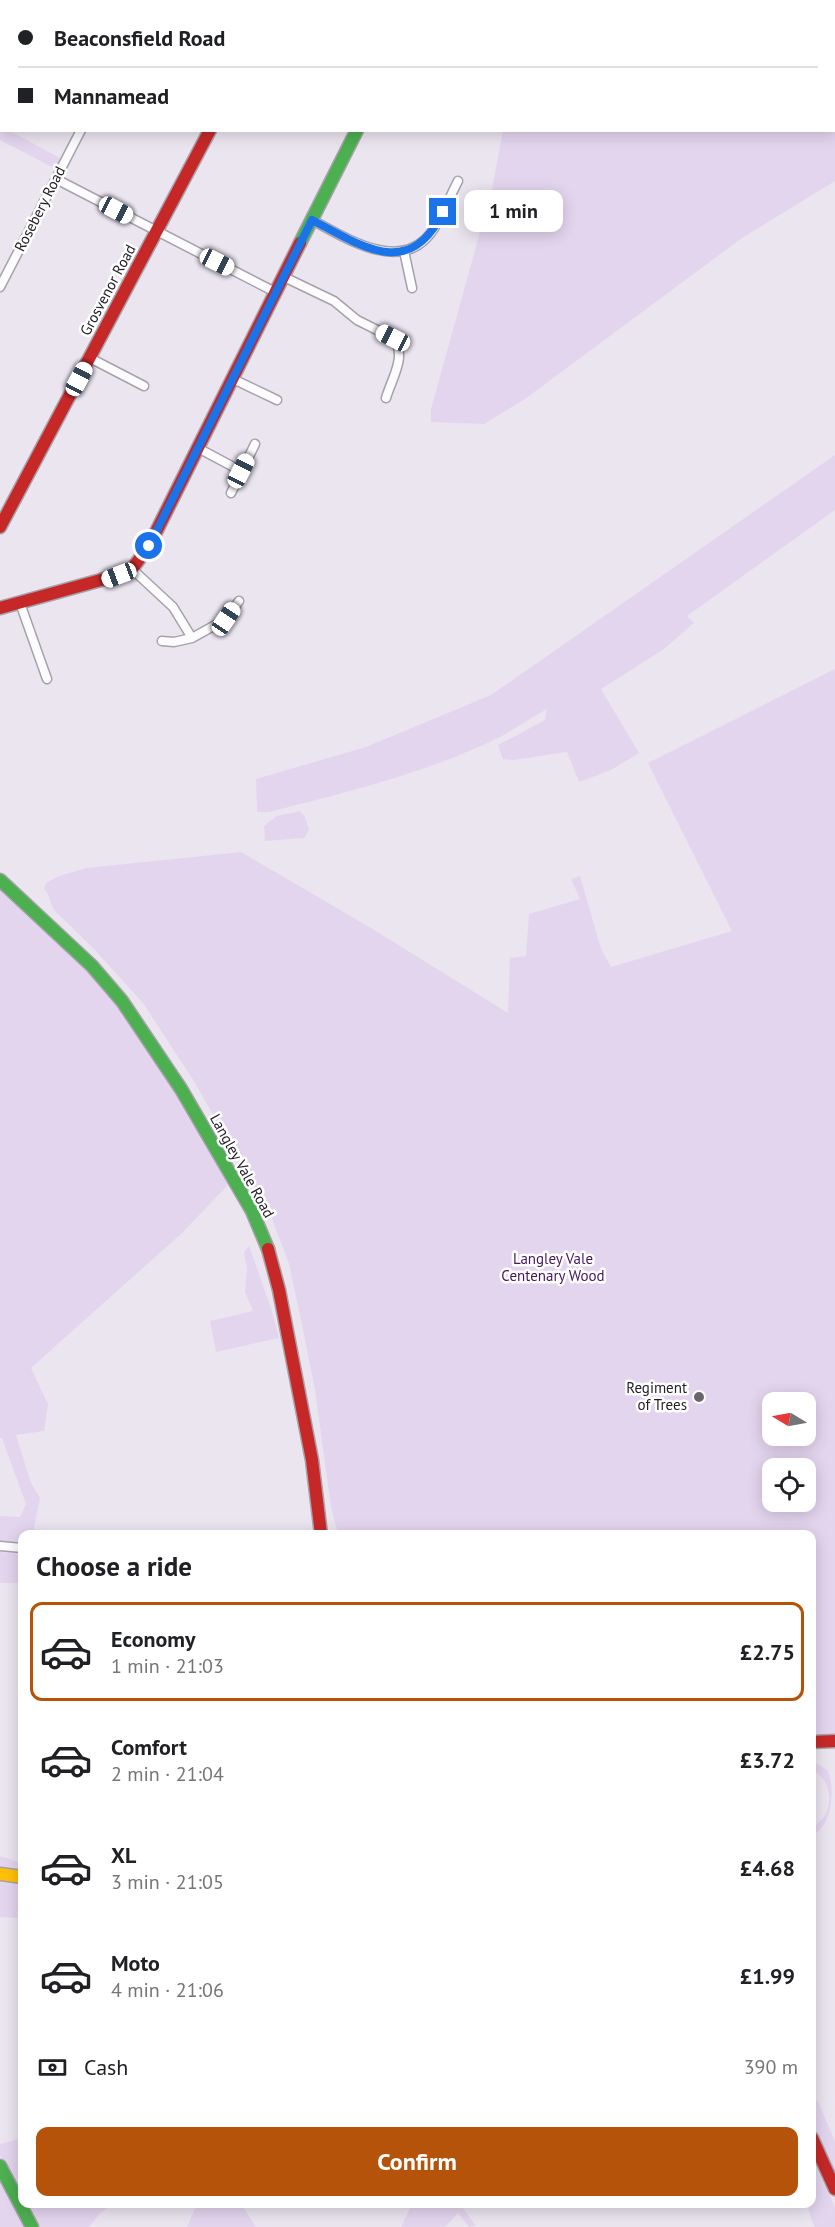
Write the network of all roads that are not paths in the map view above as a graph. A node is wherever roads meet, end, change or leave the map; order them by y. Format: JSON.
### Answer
{"nodes":[{"id":1,"x":80,"y":132,"type":"edge"},
{"id":2,"x":209,"y":132,"type":"edge"},
{"id":3,"x":356,"y":132,"type":"edge"},
{"id":4,"x":56,"y":179,"type":"junction"},
{"id":5,"x":458,"y":181,"type":"dead end"},
{"id":6,"x":312,"y":220,"type":"junction"},
{"id":7,"x":156,"y":231,"type":"junction"},
{"id":8,"x":404,"y":251,"type":"junction"},
{"id":9,"x":284,"y":277,"type":"junction"},
{"id":10,"x":0,"y":287,"type":"edge"},
{"id":11,"x":412,"y":288,"type":"dead end"},
{"id":12,"x":277,"y":293,"type":"junction"},
{"id":13,"x":90,"y":358,"type":"junction"},
{"id":14,"x":233,"y":379,"type":"junction"},
{"id":15,"x":144,"y":386,"type":"dead end"},
{"id":16,"x":386,"y":398,"type":"dead end"},
{"id":17,"x":277,"y":400,"type":"dead end"},
{"id":18,"x":255,"y":444,"type":"dead end"},
{"id":19,"x":198,"y":448,"type":"junction"},
{"id":20,"x":241,"y":471,"type":"junction"},
{"id":21,"x":231,"y":493,"type":"dead end"},
{"id":22,"x":0,"y":527,"type":"edge"},
{"id":23,"x":132,"y":568,"type":"junction"},
{"id":24,"x":239,"y":601,"type":"dead end"},
{"id":25,"x":20,"y":603,"type":"junction"},
{"id":26,"x":0,"y":608,"type":"edge"},
{"id":27,"x":192,"y":638,"type":"junction"},
{"id":28,"x":162,"y":641,"type":"dead end"},
{"id":29,"x":47,"y":679,"type":"dead end"},
{"id":30,"x":0,"y":879,"type":"edge"},
{"id":31,"x":321,"y":1530,"type":"edge"},
{"id":32,"x":0,"y":1546,"type":"edge"},
{"id":33,"x":18,"y":1548,"type":"edge"},
{"id":34,"x":835,"y":1741,"type":"edge"},
{"id":35,"x":816,"y":1742,"type":"edge"},
{"id":36,"x":0,"y":1874,"type":"edge"},
{"id":37,"x":18,"y":1876,"type":"edge"},
{"id":38,"x":816,"y":2147,"type":"edge"},
{"id":39,"x":0,"y":2166,"type":"edge"},
{"id":40,"x":835,"y":2189,"type":"edge"},
{"id":41,"x":18,"y":2200,"type":"edge"},
{"id":42,"x":22,"y":2208,"type":"edge"},
{"id":43,"x":32,"y":2227,"type":"edge"}],
"edges":[{"from":1,"to":4,"type":"street","name":"Rosebery Road"},
{"from":2,"to":7,"type":"street","name":"Grosvenor Road"},
{"from":3,"to":6,"type":"street"},
{"from":4,"to":7,"type":"street"},
{"from":4,"to":10,"type":"street","name":"Rosebery Road"},
{"from":5,"to":8,"type":"street"},
{"from":6,"to":8,"type":"street"},
{"from":6,"to":9,"type":"street"},
{"from":7,"to":12,"type":"street"},
{"from":7,"to":13,"type":"street","name":"Grosvenor Road"},
{"from":8,"to":11,"type":"street"},
{"from":9,"to":12,"type":"street"},
{"from":9,"to":16,"type":"street"},
{"from":12,"to":14,"type":"street"},
{"from":13,"to":15,"type":"street"},
{"from":13,"to":22,"type":"street","name":"Grosvenor Road"},
{"from":14,"to":17,"type":"street"},
{"from":14,"to":19,"type":"street"},
{"from":18,"to":20,"type":"street"},
{"from":19,"to":20,"type":"street"},
{"from":19,"to":23,"type":"street"},
{"from":20,"to":21,"type":"street"},
{"from":23,"to":25,"type":"street"},
{"from":23,"to":27,"type":"street"},
{"from":24,"to":27,"type":"street"},
{"from":25,"to":26,"type":"street"},
{"from":25,"to":29,"type":"street"},
{"from":27,"to":28,"type":"street"},
{"from":30,"to":31,"type":"street","name":"Langley Vale Road"},
{"from":32,"to":33,"type":"street"},
{"from":34,"to":35,"type":"street"},
{"from":36,"to":37,"type":"street"},
{"from":38,"to":40,"type":"street"},
{"from":39,"to":41,"type":"street"},
{"from":42,"to":43,"type":"street"}]}
